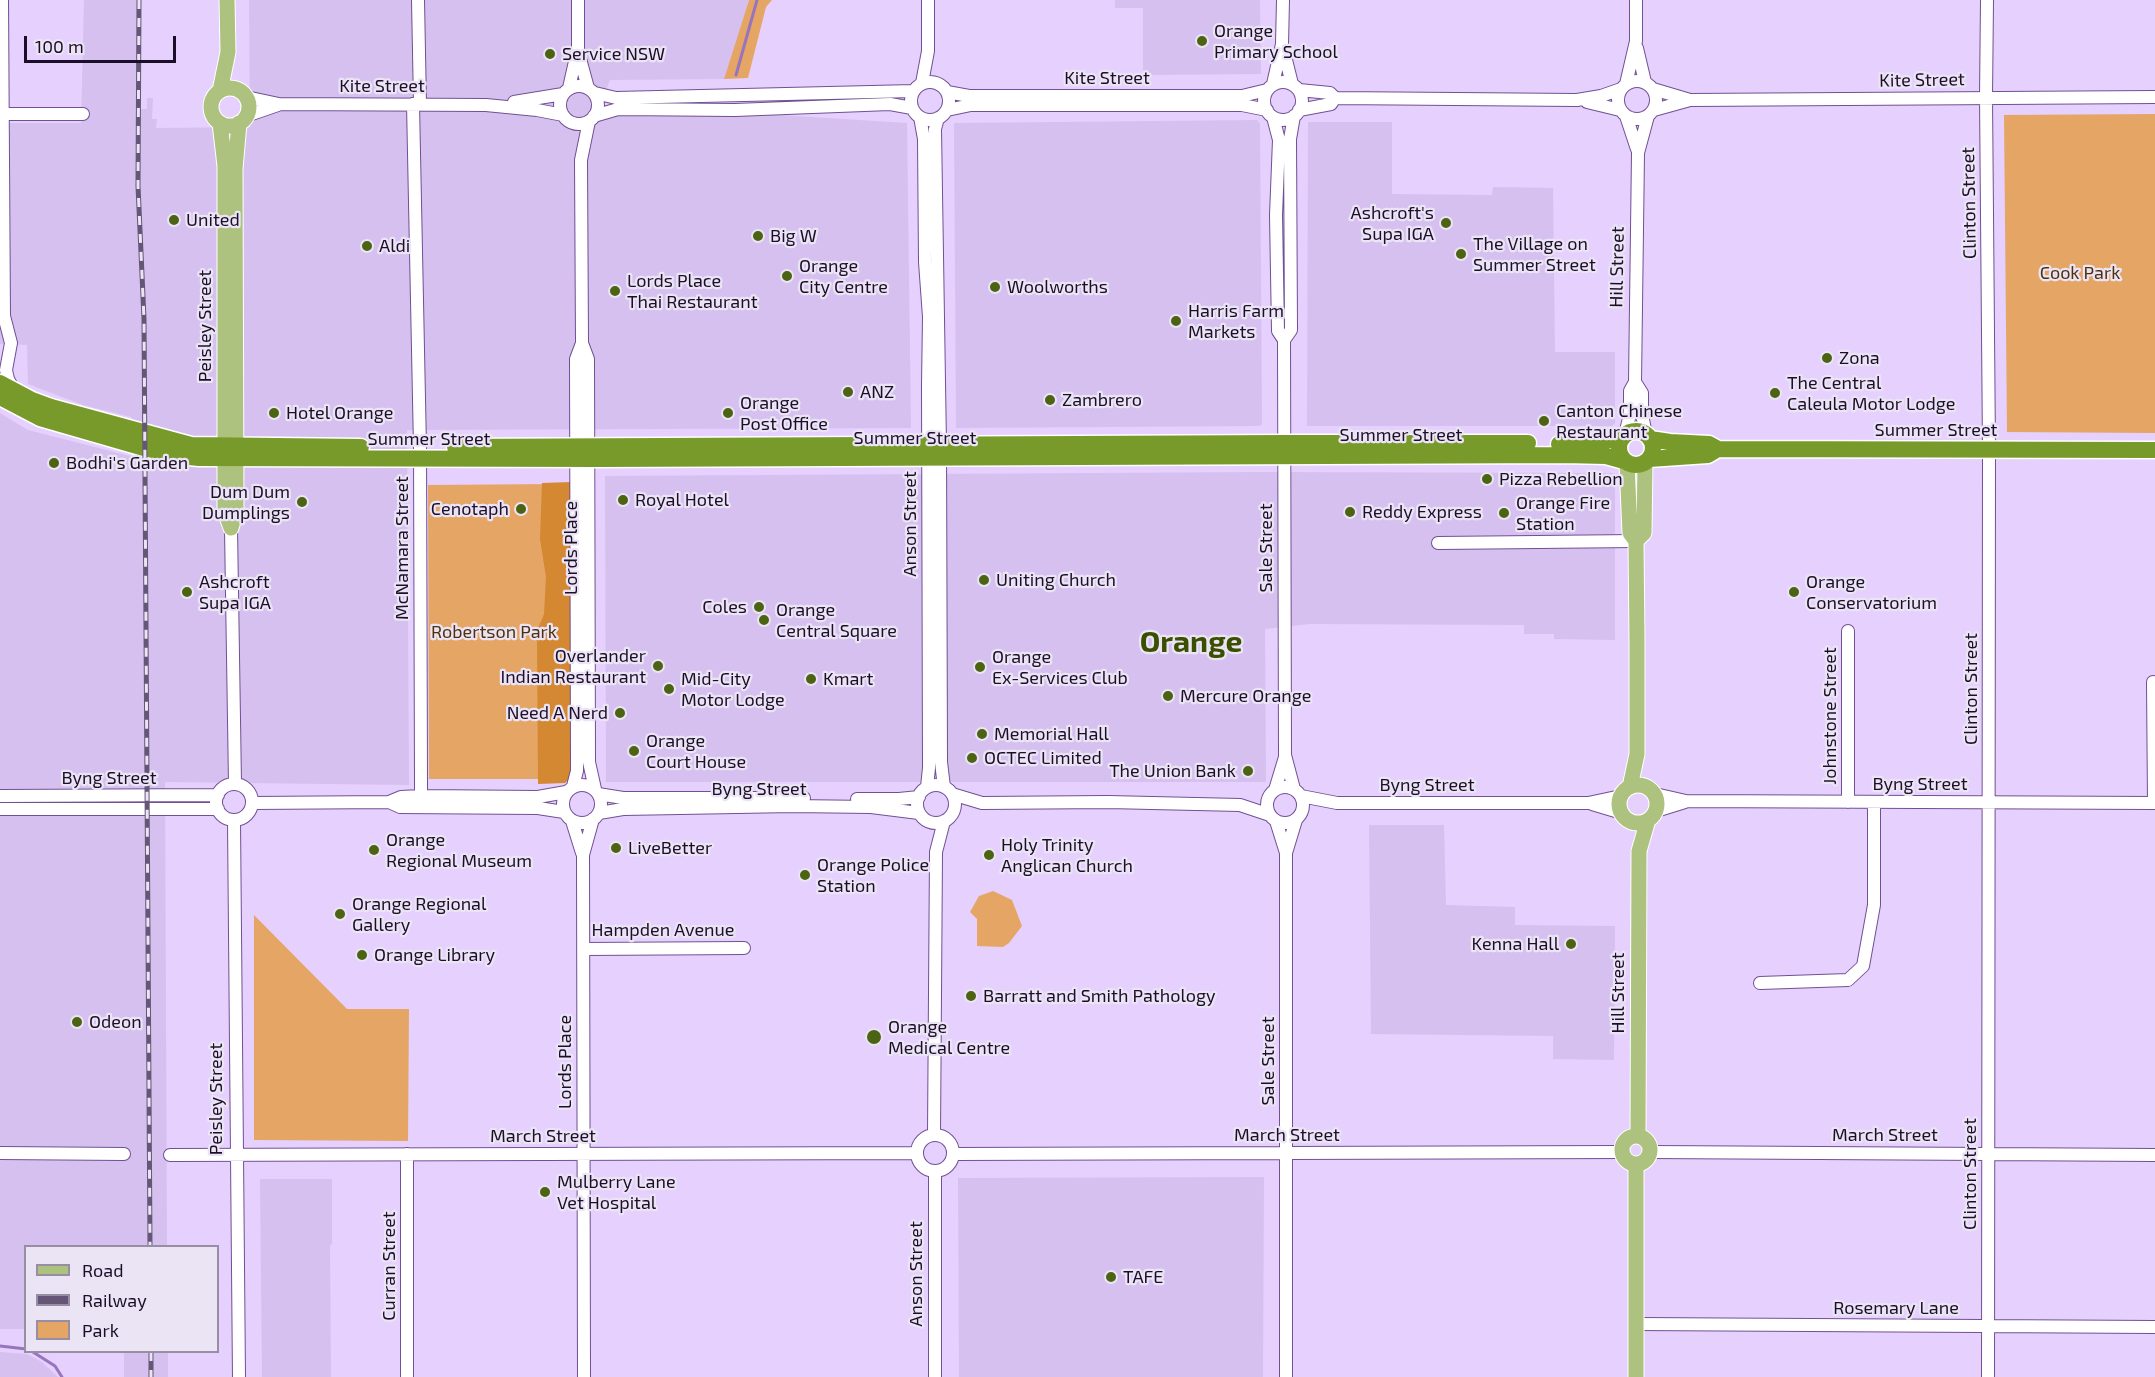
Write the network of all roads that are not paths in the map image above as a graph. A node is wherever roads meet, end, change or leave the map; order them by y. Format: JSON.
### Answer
{"nodes":[{"id":1,"x":2,"y":0,"type":"edge"},
{"id":2,"x":227,"y":0,"type":"edge"},
{"id":3,"x":418,"y":0,"type":"edge"},
{"id":4,"x":578,"y":0,"type":"edge"},
{"id":5,"x":928,"y":0,"type":"edge"},
{"id":6,"x":1283,"y":0,"type":"edge"},
{"id":7,"x":1636,"y":0,"type":"edge"},
{"id":8,"x":1987,"y":0,"type":"edge"},
{"id":9,"x":1636,"y":41,"type":"junction"},
{"id":10,"x":1282,"y":44,"type":"junction"},
{"id":11,"x":578,"y":48,"type":"junction"},
{"id":12,"x":928,"y":51,"type":"junction"},
{"id":13,"x":228,"y":52,"type":"junction"},
{"id":14,"x":1649,"y":86,"type":"junction"},
{"id":15,"x":918,"y":87,"type":"junction"},
{"id":16,"x":1270,"y":87,"type":"junction"},
{"id":17,"x":1295,"y":87,"type":"junction"},
{"id":18,"x":1623,"y":87,"type":"junction"},
{"id":19,"x":943,"y":88,"type":"junction"},
{"id":20,"x":220,"y":91,"type":"junction"},
{"id":21,"x":566,"y":91,"type":"junction"},
{"id":22,"x":592,"y":91,"type":"junction"},
{"id":23,"x":242,"y":94,"type":"junction"},
{"id":24,"x":1986,"y":97,"type":"junction"},
{"id":25,"x":2155,"y":97,"type":"edge"},
{"id":26,"x":1335,"y":98,"type":"junction"},
{"id":27,"x":1577,"y":100,"type":"junction"},
{"id":28,"x":1690,"y":100,"type":"junction"},
{"id":29,"x":279,"y":104,"type":"junction"},
{"id":30,"x":417,"y":104,"type":"junction"},
{"id":31,"x":486,"y":105,"type":"junction"},
{"id":32,"x":2,"y":106,"type":"edge"},
{"id":33,"x":916,"y":112,"type":"junction"},
{"id":34,"x":1297,"y":113,"type":"junction"},
{"id":35,"x":1623,"y":113,"type":"junction"},
{"id":36,"x":1651,"y":113,"type":"junction"},
{"id":37,"x":83,"y":114,"type":"dead end"},
{"id":38,"x":942,"y":114,"type":"junction"},
{"id":39,"x":1270,"y":114,"type":"junction"},
{"id":40,"x":566,"y":118,"type":"junction"},
{"id":41,"x":592,"y":118,"type":"junction"},
{"id":42,"x":243,"y":120,"type":"junction"},
{"id":43,"x":220,"y":123,"type":"junction"},
{"id":44,"x":1638,"y":153,"type":"junction"},
{"id":45,"x":581,"y":160,"type":"junction"},
{"id":46,"x":4,"y":316,"type":"junction"},
{"id":47,"x":0,"y":333,"type":"edge"},
{"id":48,"x":1284,"y":340,"type":"junction"},
{"id":49,"x":1635,"y":382,"type":"junction"},
{"id":50,"x":5,"y":390,"type":"edge"},
{"id":51,"x":1624,"y":437,"type":"junction"},
{"id":52,"x":1648,"y":437,"type":"junction"},
{"id":53,"x":1284,"y":449,"type":"junction"},
{"id":54,"x":1718,"y":449,"type":"junction"},
{"id":55,"x":1989,"y":450,"type":"junction"},
{"id":56,"x":2155,"y":450,"type":"edge"},
{"id":57,"x":934,"y":451,"type":"junction"},
{"id":58,"x":230,"y":452,"type":"junction"},
{"id":59,"x":420,"y":453,"type":"junction"},
{"id":60,"x":582,"y":453,"type":"junction"},
{"id":61,"x":1647,"y":461,"type":"junction"},
{"id":62,"x":1626,"y":462,"type":"junction"},
{"id":63,"x":231,"y":528,"type":"joint"},
{"id":64,"x":1636,"y":541,"type":"junction"},
{"id":65,"x":1438,"y":543,"type":"dead end"},
{"id":66,"x":1848,"y":631,"type":"dead end"},
{"id":67,"x":2153,"y":682,"type":"dead end"},
{"id":68,"x":1637,"y":754,"type":"junction"},
{"id":69,"x":1285,"y":755,"type":"junction"},
{"id":70,"x":234,"y":784,"type":"junction"},
{"id":71,"x":569,"y":789,"type":"junction"},
{"id":72,"x":948,"y":790,"type":"junction"},
{"id":73,"x":1651,"y":790,"type":"junction"},
{"id":74,"x":1625,"y":791,"type":"junction"},
{"id":75,"x":597,"y":792,"type":"junction"},
{"id":76,"x":923,"y":792,"type":"junction"},
{"id":77,"x":1298,"y":793,"type":"junction"},
{"id":78,"x":1272,"y":794,"type":"junction"},
{"id":79,"x":218,"y":795,"type":"junction"},
{"id":80,"x":0,"y":796,"type":"edge"},
{"id":81,"x":421,"y":796,"type":"junction"},
{"id":82,"x":1686,"y":801,"type":"junction"},
{"id":83,"x":389,"y":802,"type":"junction"},
{"id":84,"x":1848,"y":802,"type":"junction"},
{"id":85,"x":1874,"y":802,"type":"junction"},
{"id":86,"x":252,"y":803,"type":"junction"},
{"id":87,"x":982,"y":803,"type":"junction"},
{"id":88,"x":1337,"y":803,"type":"junction"},
{"id":89,"x":1588,"y":803,"type":"junction"},
{"id":90,"x":1989,"y":803,"type":"junction"},
{"id":91,"x":2155,"y":803,"type":"edge"},
{"id":92,"x":1240,"y":806,"type":"junction"},
{"id":93,"x":408,"y":807,"type":"junction"},
{"id":94,"x":0,"y":809,"type":"edge"},
{"id":95,"x":218,"y":809,"type":"junction"},
{"id":96,"x":1652,"y":815,"type":"junction"},
{"id":97,"x":596,"y":816,"type":"junction"},
{"id":98,"x":1299,"y":816,"type":"junction"},
{"id":99,"x":568,"y":817,"type":"junction"},
{"id":100,"x":923,"y":817,"type":"junction"},
{"id":101,"x":948,"y":817,"type":"junction"},
{"id":102,"x":1626,"y":817,"type":"junction"},
{"id":103,"x":1273,"y":818,"type":"junction"},
{"id":104,"x":234,"y":820,"type":"junction"},
{"id":105,"x":1639,"y":850,"type":"junction"},
{"id":106,"x":936,"y":852,"type":"junction"},
{"id":107,"x":1286,"y":853,"type":"junction"},
{"id":108,"x":583,"y":855,"type":"junction"},
{"id":109,"x":744,"y":948,"type":"dead end"},
{"id":110,"x":583,"y":949,"type":"junction"},
{"id":111,"x":1760,"y":983,"type":"dead end"},
{"id":112,"x":934,"y":1135,"type":"junction"},
{"id":113,"x":1638,"y":1136,"type":"junction"},
{"id":114,"x":1622,"y":1152,"type":"junction"},
{"id":115,"x":1651,"y":1152,"type":"junction"},
{"id":116,"x":0,"y":1153,"type":"edge"},
{"id":117,"x":916,"y":1153,"type":"junction"},
{"id":118,"x":1287,"y":1153,"type":"junction"},
{"id":119,"x":123,"y":1154,"type":"dead end"},
{"id":120,"x":407,"y":1154,"type":"junction"},
{"id":121,"x":583,"y":1154,"type":"junction"},
{"id":122,"x":953,"y":1154,"type":"junction"},
{"id":123,"x":1988,"y":1154,"type":"junction"},
{"id":124,"x":170,"y":1155,"type":"dead end"},
{"id":125,"x":236,"y":1155,"type":"junction"},
{"id":126,"x":2155,"y":1155,"type":"edge"},
{"id":127,"x":1636,"y":1165,"type":"junction"},
{"id":128,"x":934,"y":1172,"type":"junction"},
{"id":129,"x":1637,"y":1324,"type":"junction"},
{"id":130,"x":1988,"y":1326,"type":"junction"},
{"id":131,"x":2155,"y":1327,"type":"edge"},
{"id":132,"x":239,"y":1377,"type":"edge"},
{"id":133,"x":407,"y":1377,"type":"edge"},
{"id":134,"x":584,"y":1377,"type":"edge"},
{"id":135,"x":935,"y":1377,"type":"edge"},
{"id":136,"x":1286,"y":1377,"type":"edge"},
{"id":137,"x":1636,"y":1377,"type":"edge"},
{"id":138,"x":1988,"y":1377,"type":"edge"}],
"edges":[{"from":1,"to":32,"type":"street"},
{"from":2,"to":13,"type":"main road"},
{"from":3,"to":30,"type":"street","name":"McNamara Street"},
{"from":4,"to":11,"type":"street"},
{"from":5,"to":12,"type":"street"},
{"from":6,"to":10,"type":"street"},
{"from":7,"to":9,"type":"street"},
{"from":8,"to":24,"type":"street","name":"Clinton Street"},
{"from":9,"to":14,"type":"street"},
{"from":9,"to":18,"type":"street"},
{"from":10,"to":16,"type":"street"},
{"from":10,"to":17,"type":"street"},
{"from":11,"to":21,"type":"street"},
{"from":11,"to":22,"type":"street"},
{"from":12,"to":15,"type":"street"},
{"from":12,"to":19,"type":"street"},
{"from":13,"to":20,"type":"main road"},
{"from":13,"to":23,"type":"main road"},
{"from":14,"to":18,"type":"street"},
{"from":14,"to":28,"type":"street","name":"Kite Street"},
{"from":14,"to":36,"type":"street"},
{"from":15,"to":19,"type":"street"},
{"from":15,"to":22,"type":"street"},
{"from":15,"to":33,"type":"street"},
{"from":16,"to":17,"type":"street"},
{"from":16,"to":19,"type":"street","name":"Kite Street"},
{"from":16,"to":39,"type":"street"},
{"from":17,"to":26,"type":"street"},
{"from":17,"to":34,"type":"street"},
{"from":18,"to":27,"type":"street"},
{"from":18,"to":35,"type":"street"},
{"from":19,"to":38,"type":"street"},
{"from":20,"to":23,"type":"main road"},
{"from":20,"to":43,"type":"main road"},
{"from":21,"to":22,"type":"street"},
{"from":21,"to":31,"type":"street","name":"Kite Street"},
{"from":21,"to":40,"type":"street"},
{"from":22,"to":41,"type":"street"},
{"from":23,"to":29,"type":"street","name":"Kite Street"},
{"from":23,"to":42,"type":"main road"},
{"from":24,"to":25,"type":"street","name":"Kite Street"},
{"from":24,"to":28,"type":"street","name":"Kite Street"},
{"from":24,"to":55,"type":"street","name":"Clinton Street"},
{"from":26,"to":27,"type":"street"},
{"from":26,"to":34,"type":"street"},
{"from":27,"to":35,"type":"street"},
{"from":28,"to":36,"type":"street","name":"Kite Street"},
{"from":29,"to":30,"type":"street","name":"Kite Street"},
{"from":29,"to":42,"type":"street","name":"Kite Street"},
{"from":30,"to":31,"type":"street","name":"Kite Street"},
{"from":30,"to":59,"type":"street","name":"McNamara Street"},
{"from":31,"to":40,"type":"street","name":"Kite Street"},
{"from":32,"to":37,"type":"street"},
{"from":32,"to":46,"type":"street"},
{"from":33,"to":38,"type":"street"},
{"from":33,"to":41,"type":"street"},
{"from":33,"to":57,"type":"street","name":"Anson Street"},
{"from":34,"to":39,"type":"street"},
{"from":34,"to":48,"type":"street","name":"Sale Street"},
{"from":35,"to":36,"type":"street"},
{"from":35,"to":44,"type":"street","name":"Hill Street"},
{"from":36,"to":44,"type":"street","name":"Hill Street"},
{"from":38,"to":39,"type":"street","name":"Kite Street"},
{"from":38,"to":57,"type":"street","name":"Anson Street"},
{"from":39,"to":48,"type":"street","name":"Sale Street"},
{"from":40,"to":41,"type":"street"},
{"from":40,"to":45,"type":"street","name":"Lords Place"},
{"from":41,"to":45,"type":"street","name":"Lords Place"},
{"from":42,"to":43,"type":"main road"},
{"from":42,"to":58,"type":"main road","name":"Peisley Street"},
{"from":43,"to":58,"type":"main road","name":"Peisley Street"},
{"from":44,"to":49,"type":"street","name":"Hill Street"},
{"from":45,"to":60,"type":"street","name":"Lords Place"},
{"from":46,"to":47,"type":"street"},
{"from":46,"to":50,"type":"street"},
{"from":48,"to":53,"type":"street","name":"Sale Street"},
{"from":49,"to":51,"type":"street","name":"Hill Street"},
{"from":49,"to":52,"type":"street","name":"Hill Street"},
{"from":50,"to":58,"type":"highway","name":"Summer Street"},
{"from":51,"to":52,"type":"highway"},
{"from":51,"to":53,"type":"highway","name":"Summer Street"},
{"from":51,"to":62,"type":"highway"},
{"from":52,"to":54,"type":"highway","name":"Summer Street"},
{"from":52,"to":61,"type":"highway"},
{"from":53,"to":57,"type":"highway","name":"Summer Street"},
{"from":53,"to":62,"type":"highway","name":"Summer Street"},
{"from":53,"to":69,"type":"street","name":"Sale Street"},
{"from":54,"to":55,"type":"highway","name":"Summer Street"},
{"from":54,"to":61,"type":"highway","name":"Summer Street"},
{"from":55,"to":56,"type":"highway","name":"Summer Street"},
{"from":55,"to":90,"type":"street","name":"Clinton Street"},
{"from":57,"to":60,"type":"highway","name":"Summer Street"},
{"from":57,"to":72,"type":"street","name":"Anson Street"},
{"from":57,"to":76,"type":"street","name":"Anson Street"},
{"from":58,"to":59,"type":"highway","name":"Summer Street"},
{"from":58,"to":63,"type":"main road","name":"Peisley Street"},
{"from":59,"to":60,"type":"highway","name":"Summer Street"},
{"from":59,"to":81,"type":"street","name":"McNamara Street"},
{"from":60,"to":71,"type":"street","name":"Lords Place"},
{"from":60,"to":75,"type":"street","name":"Lords Place"},
{"from":61,"to":62,"type":"highway"},
{"from":61,"to":64,"type":"main road"},
{"from":62,"to":64,"type":"main road"},
{"from":63,"to":70,"type":"street","name":"Peisley Street"},
{"from":64,"to":65,"type":"street"},
{"from":64,"to":68,"type":"main road"},
{"from":66,"to":84,"type":"street","name":"Johnstone Street"},
{"from":67,"to":91,"type":"street"},
{"from":68,"to":73,"type":"main road"},
{"from":68,"to":74,"type":"main road"},
{"from":69,"to":77,"type":"street","name":"Sale Street"},
{"from":69,"to":78,"type":"street","name":"Sale Street"},
{"from":70,"to":79,"type":"street"},
{"from":70,"to":86,"type":"street"},
{"from":71,"to":75,"type":"street"},
{"from":71,"to":81,"type":"street"},
{"from":71,"to":99,"type":"street"},
{"from":72,"to":76,"type":"street"},
{"from":72,"to":87,"type":"street"},
{"from":72,"to":101,"type":"street"},
{"from":73,"to":74,"type":"main road"},
{"from":73,"to":82,"type":"street","name":"Byng Street"},
{"from":73,"to":96,"type":"main road"},
{"from":74,"to":89,"type":"street","name":"Byng Street"},
{"from":74,"to":102,"type":"main road"},
{"from":75,"to":76,"type":"street","name":"Byng Street"},
{"from":75,"to":97,"type":"street"},
{"from":76,"to":100,"type":"street"},
{"from":77,"to":78,"type":"street"},
{"from":77,"to":88,"type":"street","name":"Byng Street"},
{"from":77,"to":98,"type":"street"},
{"from":78,"to":92,"type":"street"},
{"from":78,"to":103,"type":"street"},
{"from":79,"to":80,"type":"street","name":"Byng Street"},
{"from":79,"to":95,"type":"street"},
{"from":81,"to":83,"type":"street"},
{"from":81,"to":93,"type":"street"},
{"from":82,"to":84,"type":"street","name":"Byng Street"},
{"from":82,"to":96,"type":"street","name":"Byng Street"},
{"from":83,"to":86,"type":"street"},
{"from":83,"to":93,"type":"street"},
{"from":84,"to":85,"type":"street","name":"Byng Street"},
{"from":85,"to":90,"type":"street","name":"Byng Street"},
{"from":85,"to":111,"type":"street"},
{"from":86,"to":104,"type":"street"},
{"from":87,"to":92,"type":"street"},
{"from":87,"to":101,"type":"street"},
{"from":88,"to":89,"type":"street","name":"Byng Street"},
{"from":88,"to":98,"type":"street","name":"Byng Street"},
{"from":89,"to":102,"type":"street","name":"Byng Street"},
{"from":90,"to":91,"type":"street","name":"Byng Street"},
{"from":90,"to":123,"type":"street","name":"Clinton Street"},
{"from":92,"to":103,"type":"street"},
{"from":93,"to":99,"type":"street"},
{"from":94,"to":95,"type":"street","name":"Byng Street"},
{"from":95,"to":104,"type":"street"},
{"from":96,"to":102,"type":"main road"},
{"from":96,"to":105,"type":"main road","name":"Hill Street"},
{"from":97,"to":99,"type":"street"},
{"from":97,"to":100,"type":"street","name":"Byng Street"},
{"from":97,"to":108,"type":"street","name":"Lords Place"},
{"from":98,"to":103,"type":"street"},
{"from":98,"to":107,"type":"street","name":"Sale Street"},
{"from":99,"to":108,"type":"street","name":"Lords Place"},
{"from":100,"to":101,"type":"street"},
{"from":100,"to":106,"type":"street"},
{"from":101,"to":106,"type":"street"},
{"from":102,"to":105,"type":"main road","name":"Hill Street"},
{"from":103,"to":107,"type":"street","name":"Sale Street"},
{"from":104,"to":125,"type":"street","name":"Peisley Street"},
{"from":105,"to":113,"type":"main road","name":"Hill Street"},
{"from":106,"to":112,"type":"street"},
{"from":107,"to":118,"type":"street","name":"Sale Street"},
{"from":108,"to":110,"type":"street","name":"Lords Place"},
{"from":109,"to":110,"type":"street","name":"Hampden Avenue"},
{"from":110,"to":121,"type":"street","name":"Lords Place"},
{"from":112,"to":117,"type":"street"},
{"from":112,"to":122,"type":"street"},
{"from":113,"to":114,"type":"main road"},
{"from":113,"to":115,"type":"main road"},
{"from":114,"to":118,"type":"street","name":"March Street"},
{"from":114,"to":127,"type":"main road"},
{"from":115,"to":123,"type":"street","name":"March Street"},
{"from":115,"to":127,"type":"main road"},
{"from":116,"to":119,"type":"street"},
{"from":117,"to":121,"type":"street","name":"March Street"},
{"from":117,"to":128,"type":"street"},
{"from":118,"to":122,"type":"street","name":"March Street"},
{"from":118,"to":136,"type":"street","name":"Sale Street"},
{"from":120,"to":121,"type":"street","name":"March Street"},
{"from":120,"to":125,"type":"street","name":"March Street"},
{"from":120,"to":133,"type":"street","name":"Curran Street"},
{"from":121,"to":134,"type":"street","name":"Lords Place"},
{"from":122,"to":128,"type":"street"},
{"from":123,"to":126,"type":"street","name":"March Street"},
{"from":123,"to":130,"type":"street","name":"Clinton Street"},
{"from":124,"to":125,"type":"street","name":"March Street"},
{"from":125,"to":132,"type":"street","name":"Peisley Street"},
{"from":127,"to":129,"type":"main road"},
{"from":128,"to":135,"type":"street","name":"Anson Street"},
{"from":129,"to":130,"type":"street","name":"Rosemary Lane"},
{"from":129,"to":137,"type":"main road"},
{"from":130,"to":131,"type":"street","name":"Rosemary Lane"},
{"from":130,"to":138,"type":"street","name":"Clinton Street"}]}
